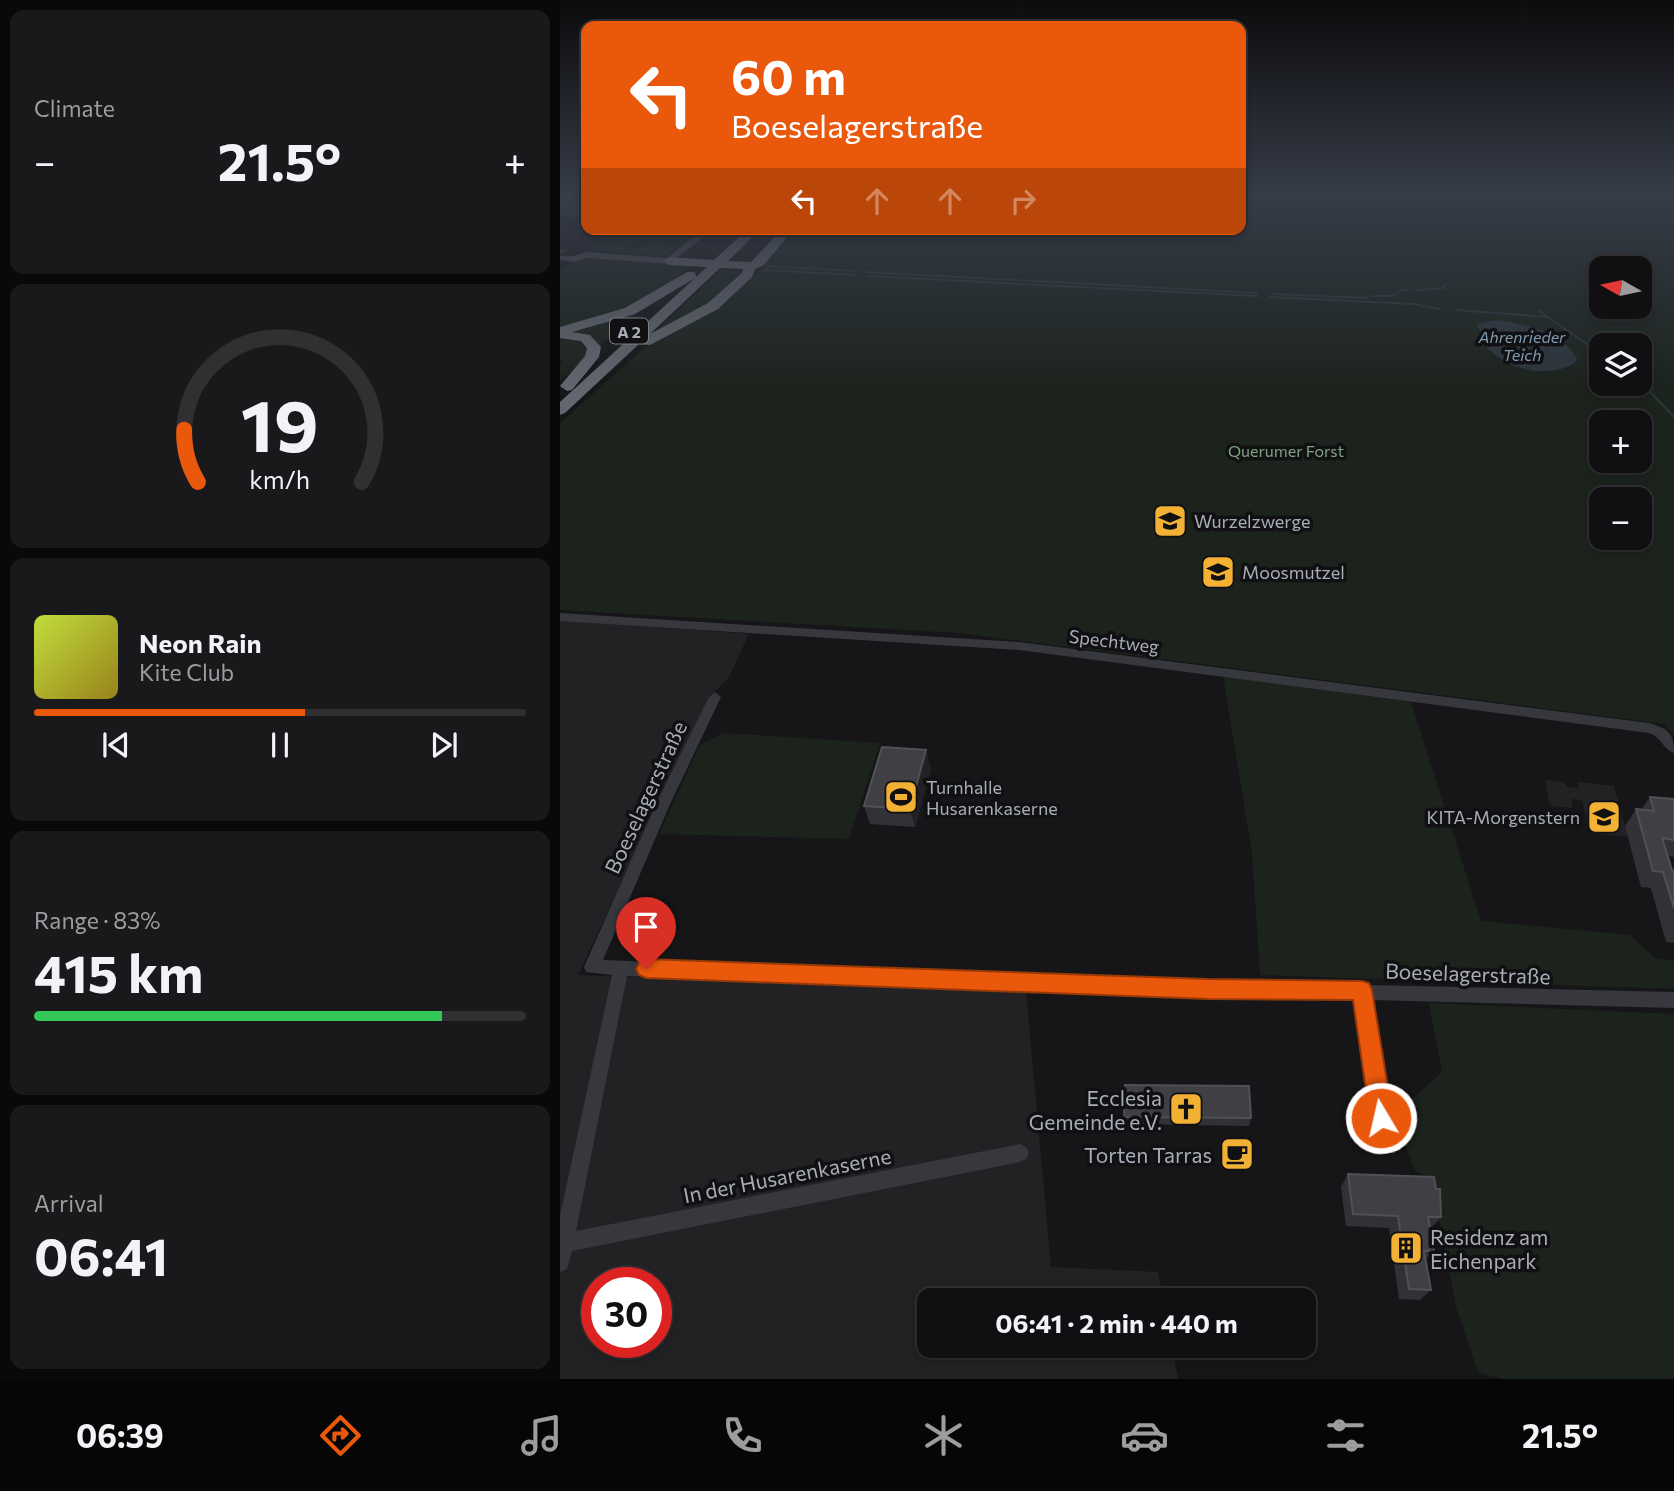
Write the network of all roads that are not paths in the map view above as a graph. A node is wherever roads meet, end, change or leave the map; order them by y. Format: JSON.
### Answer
{"nodes":[{"id":1,"x":659,"y":260,"type":"edge"},
{"id":2,"x":706,"y":260,"type":"edge"},
{"id":3,"x":720,"y":260,"type":"edge"},
{"id":4,"x":761,"y":260,"type":"edge"},
{"id":5,"x":668,"y":261,"type":"joint"},
{"id":6,"x":748,"y":267,"type":"junction"},
{"id":7,"x":697,"y":273,"type":"junction"},
{"id":8,"x":560,"y":332,"type":"edge"},
{"id":9,"x":595,"y":378,"type":"junction"},
{"id":10,"x":564,"y":390,"type":"edge"},
{"id":11,"x":560,"y":410,"type":"edge"},
{"id":12,"x":560,"y":617,"type":"edge"},
{"id":13,"x":715,"y":697,"type":"dead end"},
{"id":14,"x":1674,"y":748,"type":"edge"},
{"id":15,"x":622,"y":968,"type":"junction"},
{"id":16,"x":1362,"y":990,"type":"junction"},
{"id":17,"x":1674,"y":1000,"type":"edge"},
{"id":18,"x":1386,"y":1129,"type":"dead end"},
{"id":19,"x":1020,"y":1153,"type":"dead end"},
{"id":20,"x":562,"y":1253,"type":"edge"}],
"edges":[{"from":1,"to":5,"type":"main road"},
{"from":2,"to":7,"type":"highway","number":"A 2"},
{"from":3,"to":7,"type":"highway","number":"A 2"},
{"from":4,"to":6,"type":"highway"},
{"from":5,"to":6,"type":"highway"},
{"from":6,"to":9,"type":"highway"},
{"from":7,"to":8,"type":"highway"},
{"from":7,"to":9,"type":"highway","number":"A 2"},
{"from":7,"to":10,"type":"highway","number":"A 2"},
{"from":8,"to":10,"type":"highway"},
{"from":9,"to":11,"type":"highway","number":"A 2"},
{"from":12,"to":14,"type":"street","name":"Spechtweg"},
{"from":13,"to":15,"type":"street","name":"Boeselagerstraße"},
{"from":15,"to":16,"type":"street","name":"Boeselagerstraße"},
{"from":15,"to":20,"type":"street"},
{"from":16,"to":17,"type":"street","name":"Boeselagerstraße"},
{"from":16,"to":18,"type":"street"},
{"from":19,"to":20,"type":"street","name":"In der Husarenkaserne"}]}
